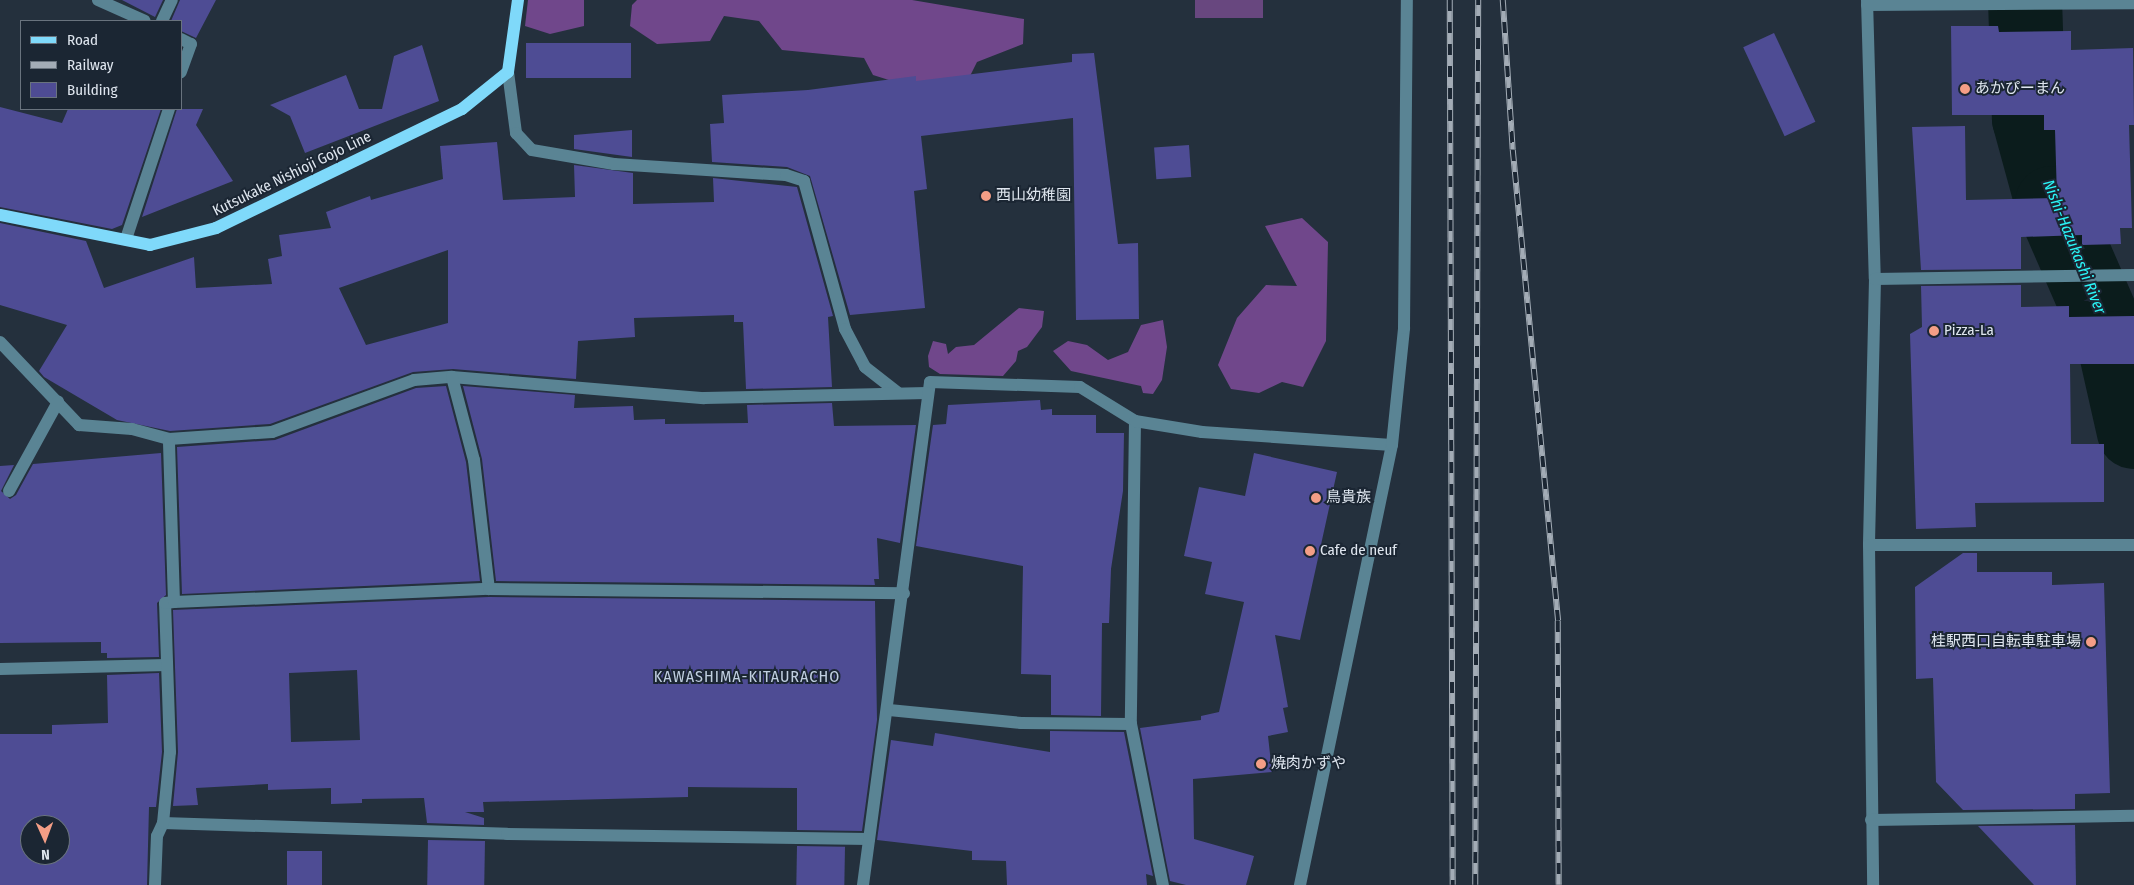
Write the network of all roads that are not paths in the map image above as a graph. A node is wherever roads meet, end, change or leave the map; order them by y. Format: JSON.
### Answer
{"nodes":[{"id":1,"x":98,"y":0,"type":"edge"},
{"id":2,"x":172,"y":0,"type":"edge"},
{"id":3,"x":518,"y":0,"type":"edge"},
{"id":4,"x":1407,"y":0,"type":"edge"},
{"id":5,"x":1867,"y":2,"type":"edge"},
{"id":6,"x":2047,"y":2,"type":"edge"},
{"id":7,"x":2134,"y":4,"type":"edge"},
{"id":8,"x":143,"y":20,"type":"edge"},
{"id":9,"x":162,"y":20,"type":"edge"},
{"id":10,"x":182,"y":40,"type":"edge"},
{"id":11,"x":182,"y":69,"type":"edge"},
{"id":12,"x":508,"y":72,"type":"junction"},
{"id":13,"x":169,"y":110,"type":"edge"},
{"id":14,"x":0,"y":215,"type":"edge"},
{"id":15,"x":126,"y":239,"type":"junction"},
{"id":16,"x":2134,"y":275,"type":"edge"},
{"id":17,"x":1875,"y":279,"type":"junction"},
{"id":18,"x":0,"y":342,"type":"edge"},
{"id":19,"x":452,"y":377,"type":"junction"},
{"id":20,"x":897,"y":392,"type":"junction"},
{"id":21,"x":927,"y":392,"type":"junction"},
{"id":22,"x":58,"y":402,"type":"junction"},
{"id":23,"x":1135,"y":421,"type":"junction"},
{"id":24,"x":168,"y":439,"type":"junction"},
{"id":25,"x":1392,"y":444,"type":"junction"},
{"id":26,"x":9,"y":492,"type":"dead end"},
{"id":27,"x":1869,"y":544,"type":"junction"},
{"id":28,"x":2134,"y":546,"type":"edge"},
{"id":29,"x":489,"y":589,"type":"junction"},
{"id":30,"x":904,"y":592,"type":"junction"},
{"id":31,"x":174,"y":602,"type":"junction"},
{"id":32,"x":168,"y":665,"type":"junction"},
{"id":33,"x":0,"y":669,"type":"edge"},
{"id":34,"x":889,"y":710,"type":"junction"},
{"id":35,"x":1131,"y":724,"type":"junction"},
{"id":36,"x":2134,"y":816,"type":"edge"},
{"id":37,"x":1871,"y":820,"type":"junction"},
{"id":38,"x":164,"y":823,"type":"junction"},
{"id":39,"x":869,"y":839,"type":"junction"},
{"id":40,"x":155,"y":885,"type":"edge"},
{"id":41,"x":863,"y":885,"type":"edge"},
{"id":42,"x":1163,"y":885,"type":"edge"},
{"id":43,"x":1300,"y":885,"type":"edge"},
{"id":44,"x":1873,"y":885,"type":"edge"}],
"edges":[{"from":1,"to":8,"type":"street"},
{"from":2,"to":9,"type":"street"},
{"from":3,"to":12,"type":"main road"},
{"from":4,"to":25,"type":"street"},
{"from":5,"to":6,"type":"street"},
{"from":5,"to":17,"type":"street"},
{"from":6,"to":7,"type":"street"},
{"from":10,"to":11,"type":"street"},
{"from":12,"to":15,"type":"main road","name":"Kutsukake Nishioji Gojo Line"},
{"from":12,"to":20,"type":"street"},
{"from":13,"to":15,"type":"street"},
{"from":14,"to":15,"type":"main road","name":"Kutsukake Nishioji Gojo Line"},
{"from":16,"to":17,"type":"street"},
{"from":17,"to":27,"type":"street"},
{"from":18,"to":22,"type":"street"},
{"from":19,"to":20,"type":"street"},
{"from":19,"to":24,"type":"street"},
{"from":19,"to":29,"type":"street"},
{"from":20,"to":21,"type":"street"},
{"from":21,"to":23,"type":"street"},
{"from":21,"to":30,"type":"street"},
{"from":22,"to":24,"type":"street"},
{"from":22,"to":26,"type":"street"},
{"from":23,"to":25,"type":"street"},
{"from":23,"to":35,"type":"street"},
{"from":24,"to":31,"type":"street"},
{"from":25,"to":43,"type":"street"},
{"from":27,"to":28,"type":"street"},
{"from":27,"to":37,"type":"street"},
{"from":29,"to":30,"type":"street"},
{"from":29,"to":31,"type":"street"},
{"from":30,"to":34,"type":"street"},
{"from":31,"to":32,"type":"street"},
{"from":32,"to":33,"type":"street"},
{"from":32,"to":38,"type":"street"},
{"from":34,"to":35,"type":"street"},
{"from":34,"to":39,"type":"street"},
{"from":35,"to":42,"type":"street"},
{"from":36,"to":37,"type":"street"},
{"from":37,"to":44,"type":"street"},
{"from":38,"to":39,"type":"street"},
{"from":38,"to":40,"type":"street"},
{"from":39,"to":41,"type":"street"}]}
